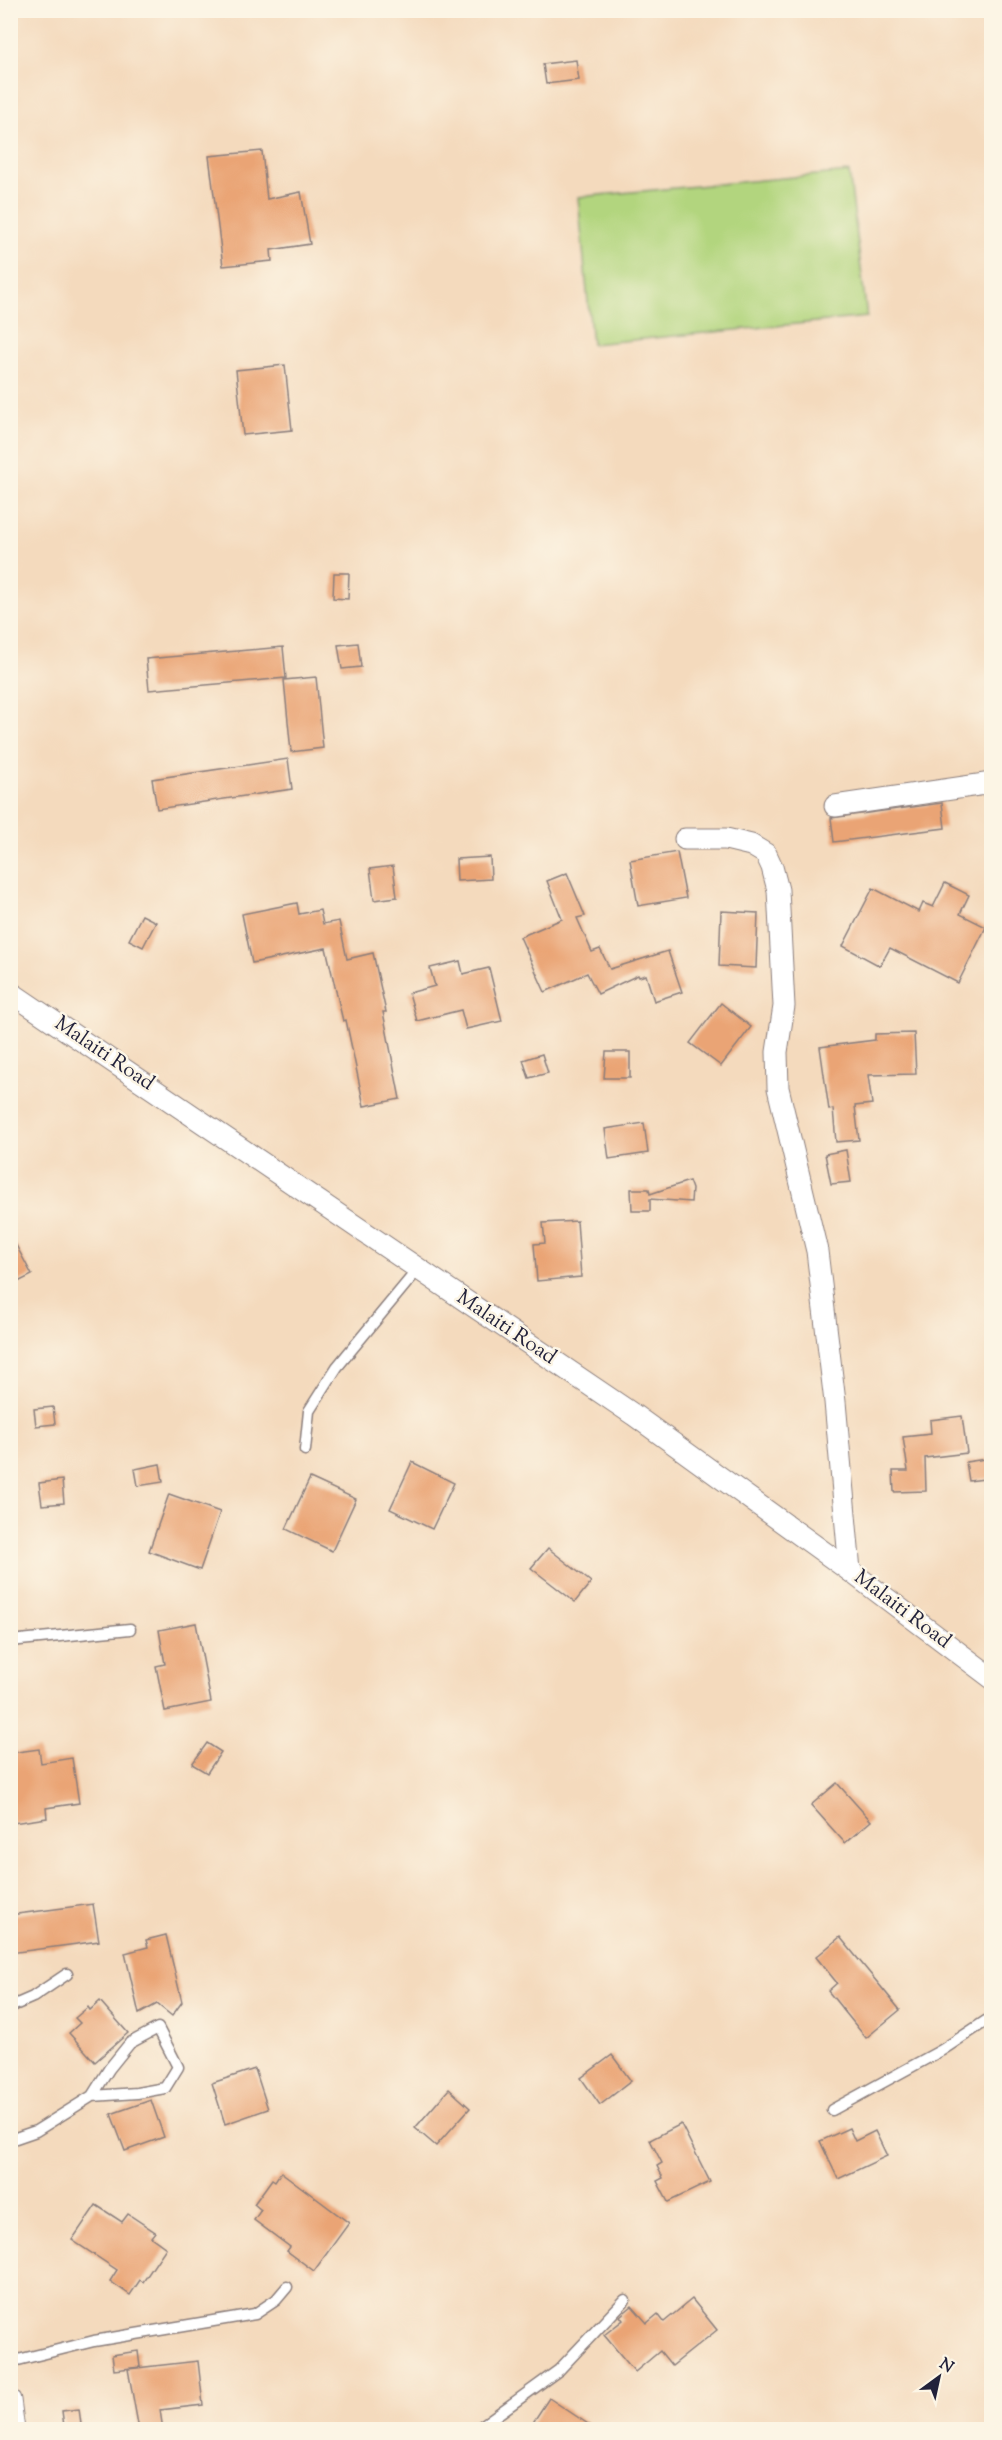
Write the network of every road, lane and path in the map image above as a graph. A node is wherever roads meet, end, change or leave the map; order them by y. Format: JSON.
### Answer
{"nodes":[{"id":1,"x":992,"y":783,"type":"edge"},
{"id":2,"x":835,"y":806,"type":"dead end"},
{"id":3,"x":686,"y":839,"type":"dead end"},
{"id":4,"x":10,"y":992,"type":"edge"},
{"id":5,"x":418,"y":1268,"type":"junction"},
{"id":6,"x":305,"y":1450,"type":"dead end"},
{"id":7,"x":850,"y":1571,"type":"junction"},
{"id":8,"x":130,"y":1629,"type":"dead end"},
{"id":9,"x":10,"y":1641,"type":"edge"},
{"id":10,"x":992,"y":1678,"type":"edge"},
{"id":11,"x":67,"y":1974,"type":"dead end"},
{"id":12,"x":10,"y":2007,"type":"edge"},
{"id":13,"x":992,"y":2017,"type":"edge"},
{"id":14,"x":92,"y":2096,"type":"junction"},
{"id":15,"x":832,"y":2110,"type":"dead end"},
{"id":16,"x":10,"y":2140,"type":"edge"},
{"id":17,"x":287,"y":2287,"type":"dead end"},
{"id":18,"x":625,"y":2300,"type":"dead end"},
{"id":19,"x":10,"y":2362,"type":"edge"},
{"id":20,"x":10,"y":2400,"type":"edge"},
{"id":21,"x":14,"y":2430,"type":"edge"},
{"id":22,"x":476,"y":2430,"type":"edge"}],
"edges":[{"from":1,"to":2,"type":"street"},
{"from":3,"to":7,"type":"street"},
{"from":4,"to":5,"type":"street","name":"Malaiti Road"},
{"from":5,"to":6,"type":"lane"},
{"from":5,"to":7,"type":"street","name":"Malaiti Road"},
{"from":7,"to":10,"type":"street","name":"Malaiti Road"},
{"from":8,"to":9,"type":"lane"},
{"from":11,"to":12,"type":"lane"},
{"from":13,"to":15,"type":"lane"},
{"from":14,"to":14,"type":"lane"},
{"from":14,"to":16,"type":"lane"},
{"from":17,"to":19,"type":"lane"},
{"from":18,"to":22,"type":"lane"},
{"from":20,"to":21,"type":"street"}]}
